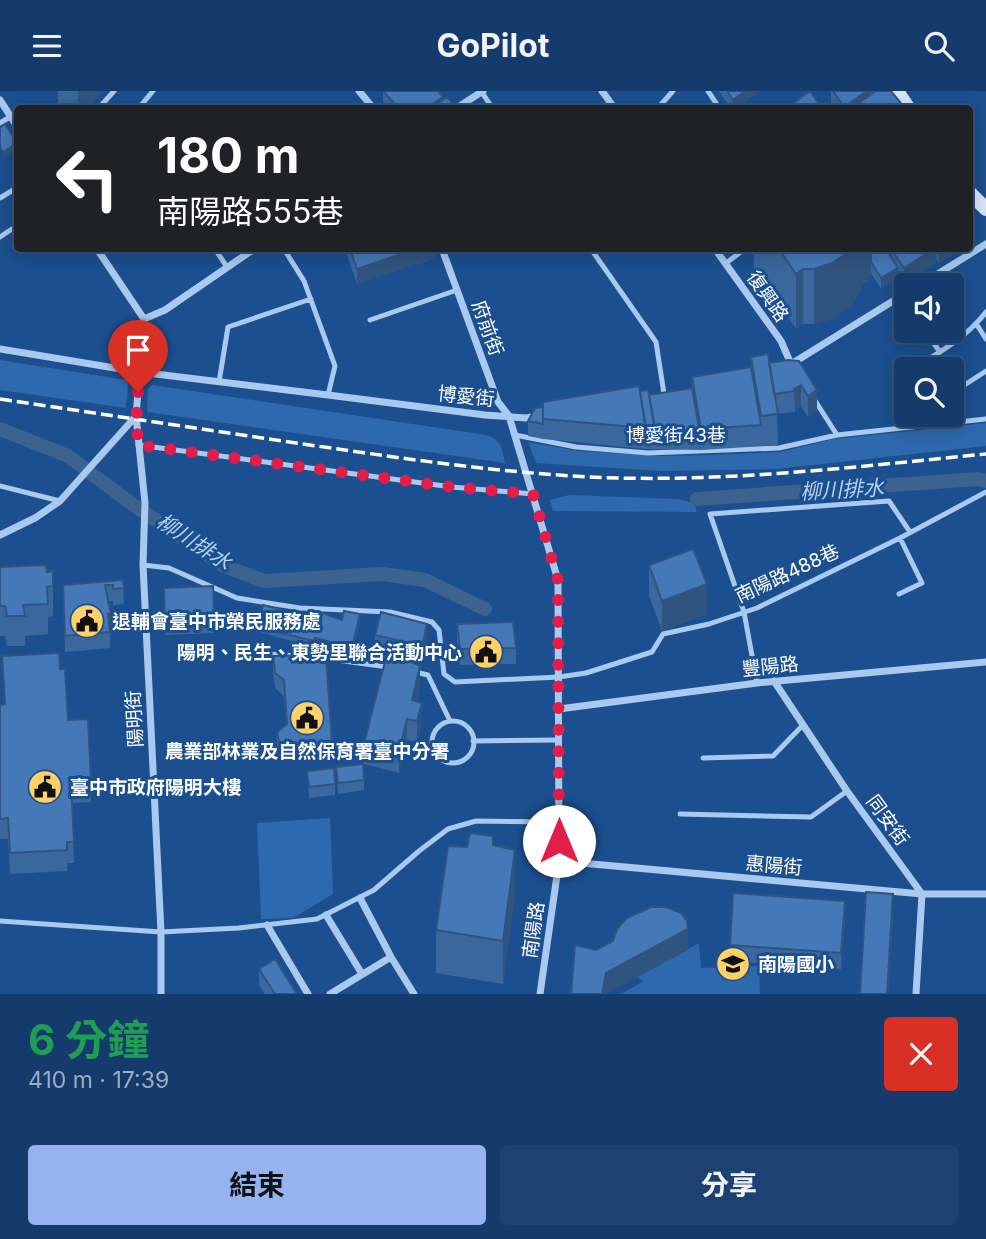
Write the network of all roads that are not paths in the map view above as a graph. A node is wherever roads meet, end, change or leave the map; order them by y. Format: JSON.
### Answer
{"nodes":[{"id":1,"x":114,"y":91,"type":"edge"},
{"id":2,"x":153,"y":91,"type":"edge"},
{"id":3,"x":359,"y":91,"type":"edge"},
{"id":4,"x":482,"y":91,"type":"edge"},
{"id":5,"x":673,"y":91,"type":"edge"},
{"id":6,"x":0,"y":100,"type":"edge"},
{"id":7,"x":102,"y":105,"type":"edge"},
{"id":8,"x":141,"y":105,"type":"edge"},
{"id":9,"x":371,"y":105,"type":"edge"},
{"id":10,"x":460,"y":105,"type":"edge"},
{"id":11,"x":661,"y":105,"type":"edge"},
{"id":12,"x":10,"y":117,"type":"junction"},
{"id":13,"x":14,"y":122,"type":"edge"},
{"id":14,"x":0,"y":123,"type":"edge"},
{"id":15,"x":973,"y":196,"type":"edge"},
{"id":16,"x":986,"y":209,"type":"edge"},
{"id":17,"x":986,"y":244,"type":"edge"},
{"id":18,"x":99,"y":252,"type":"edge"},
{"id":19,"x":217,"y":252,"type":"edge"},
{"id":20,"x":250,"y":252,"type":"edge"},
{"id":21,"x":286,"y":252,"type":"edge"},
{"id":22,"x":443,"y":252,"type":"edge"},
{"id":23,"x":593,"y":252,"type":"edge"},
{"id":24,"x":717,"y":252,"type":"edge"},
{"id":25,"x":741,"y":252,"type":"edge"},
{"id":26,"x":726,"y":263,"type":"junction"},
{"id":27,"x":227,"y":267,"type":"junction"},
{"id":28,"x":939,"y":273,"type":"edge"},
{"id":29,"x":457,"y":290,"type":"junction"},
{"id":30,"x":311,"y":299,"type":"junction"},
{"id":31,"x":894,"y":301,"type":"edge"},
{"id":32,"x":986,"y":312,"type":"edge"},
{"id":33,"x":144,"y":319,"type":"junction"},
{"id":34,"x":370,"y":320,"type":"dead end"},
{"id":35,"x":976,"y":325,"type":"junction"},
{"id":36,"x":986,"y":339,"type":"edge"},
{"id":37,"x":934,"y":343,"type":"edge"},
{"id":38,"x":0,"y":349,"type":"edge"},
{"id":39,"x":940,"y":352,"type":"junction"},
{"id":40,"x":932,"y":357,"type":"edge"},
{"id":41,"x":791,"y":364,"type":"junction"},
{"id":42,"x":780,"y":370,"type":"edge"},
{"id":43,"x":986,"y":371,"type":"edge"},
{"id":44,"x":139,"y":372,"type":"junction"},
{"id":45,"x":797,"y":374,"type":"edge"},
{"id":46,"x":219,"y":382,"type":"junction"},
{"id":47,"x":964,"y":385,"type":"edge"},
{"id":48,"x":677,"y":392,"type":"edge"},
{"id":49,"x":664,"y":394,"type":"junction"},
{"id":50,"x":811,"y":394,"type":"edge"},
{"id":51,"x":328,"y":395,"type":"junction"},
{"id":52,"x":650,"y":396,"type":"edge"},
{"id":53,"x":540,"y":415,"type":"edge"},
{"id":54,"x":136,"y":416,"type":"junction"},
{"id":55,"x":509,"y":416,"type":"junction"},
{"id":56,"x":986,"y":419,"type":"edge"},
{"id":57,"x":515,"y":435,"type":"junction"},
{"id":58,"x":837,"y":435,"type":"junction"},
{"id":59,"x":138,"y":445,"type":"junction"},
{"id":60,"x":0,"y":486,"type":"edge"},
{"id":61,"x":986,"y":492,"type":"edge"},
{"id":62,"x":533,"y":494,"type":"junction"},
{"id":63,"x":60,"y":501,"type":"junction"},
{"id":64,"x":911,"y":532,"type":"junction"},
{"id":65,"x":0,"y":535,"type":"edge"},
{"id":66,"x":900,"y":538,"type":"junction"},
{"id":67,"x":143,"y":565,"type":"junction"},
{"id":68,"x":899,"y":594,"type":"dead end"},
{"id":69,"x":744,"y":612,"type":"junction"},
{"id":70,"x":238,"y":652,"type":"dead end"},
{"id":71,"x":986,"y":662,"type":"edge"},
{"id":72,"x":559,"y":677,"type":"junction"},
{"id":73,"x":774,"y":681,"type":"junction"},
{"id":74,"x":758,"y":683,"type":"junction"},
{"id":75,"x":559,"y":709,"type":"junction"},
{"id":76,"x":450,"y":721,"type":"junction"},
{"id":77,"x":803,"y":725,"type":"junction"},
{"id":78,"x":559,"y":740,"type":"junction"},
{"id":79,"x":473,"y":741,"type":"junction"},
{"id":80,"x":702,"y":758,"type":"dead end"},
{"id":81,"x":847,"y":791,"type":"junction"},
{"id":82,"x":680,"y":814,"type":"dead end"},
{"id":83,"x":559,"y":822,"type":"junction"},
{"id":84,"x":559,"y":861,"type":"junction"},
{"id":85,"x":922,"y":894,"type":"junction"},
{"id":86,"x":986,"y":894,"type":"edge"},
{"id":87,"x":359,"y":898,"type":"junction"},
{"id":88,"x":326,"y":915,"type":"junction"},
{"id":89,"x":0,"y":921,"type":"edge"},
{"id":90,"x":267,"y":925,"type":"junction"},
{"id":91,"x":161,"y":932,"type":"junction"},
{"id":92,"x":391,"y":957,"type":"junction"},
{"id":93,"x":362,"y":974,"type":"junction"},
{"id":94,"x":160,"y":994,"type":"edge"},
{"id":95,"x":308,"y":994,"type":"edge"},
{"id":96,"x":330,"y":994,"type":"edge"},
{"id":97,"x":414,"y":994,"type":"edge"},
{"id":98,"x":540,"y":994,"type":"edge"},
{"id":99,"x":916,"y":994,"type":"edge"}],
"edges":[{"from":1,"to":7,"type":"lane"},
{"from":2,"to":8,"type":"lane"},
{"from":3,"to":9,"type":"street"},
{"from":4,"to":10,"type":"street"},
{"from":5,"to":11,"type":"lane"},
{"from":6,"to":12,"type":"street"},
{"from":12,"to":13,"type":"street"},
{"from":12,"to":14,"type":"lane"},
{"from":15,"to":16,"type":"street"},
{"from":17,"to":28,"type":"street"},
{"from":18,"to":33,"type":"street"},
{"from":19,"to":27,"type":"lane"},
{"from":20,"to":27,"type":"street"},
{"from":21,"to":30,"type":"lane"},
{"from":22,"to":29,"type":"street","name":"府前街"},
{"from":23,"to":49,"type":"lane"},
{"from":24,"to":26,"type":"street","name":"復興路"},
{"from":25,"to":26,"type":"lane"},
{"from":26,"to":41,"type":"street","name":"復興路"},
{"from":27,"to":33,"type":"street"},
{"from":29,"to":34,"type":"lane"},
{"from":29,"to":55,"type":"street","name":"府前街"},
{"from":30,"to":46,"type":"lane"},
{"from":30,"to":51,"type":"lane"},
{"from":31,"to":41,"type":"street"},
{"from":32,"to":35,"type":"lane"},
{"from":33,"to":44,"type":"street"},
{"from":35,"to":36,"type":"lane"},
{"from":35,"to":39,"type":"lane"},
{"from":37,"to":39,"type":"lane"},
{"from":38,"to":44,"type":"street","name":"博愛街"},
{"from":39,"to":40,"type":"lane"},
{"from":41,"to":42,"type":"street"},
{"from":41,"to":45,"type":"lane"},
{"from":43,"to":47,"type":"lane"},
{"from":44,"to":46,"type":"street","name":"博愛街"},
{"from":44,"to":54,"type":"street"},
{"from":46,"to":51,"type":"street","name":"博愛街"},
{"from":48,"to":49,"type":"street"},
{"from":49,"to":52,"type":"street"},
{"from":50,"to":58,"type":"lane"},
{"from":51,"to":55,"type":"street","name":"博愛街"},
{"from":53,"to":55,"type":"street","name":"博愛街"},
{"from":54,"to":59,"type":"street"},
{"from":54,"to":63,"type":"street"},
{"from":55,"to":57,"type":"street","name":"南陽路"},
{"from":56,"to":58,"type":"lane","name":"博愛街43巷"},
{"from":57,"to":58,"type":"lane","name":"博愛街43巷"},
{"from":57,"to":62,"type":"street","name":"南陽路"},
{"from":59,"to":62,"type":"lane"},
{"from":59,"to":67,"type":"street","name":"陽明街"},
{"from":60,"to":63,"type":"lane"},
{"from":61,"to":64,"type":"lane","name":"南陽路488巷"},
{"from":62,"to":72,"type":"street","name":"南陽路"},
{"from":63,"to":65,"type":"street"},
{"from":64,"to":66,"type":"lane","name":"南陽路488巷"},
{"from":64,"to":69,"type":"lane"},
{"from":66,"to":68,"type":"lane"},
{"from":66,"to":69,"type":"lane","name":"南陽路488巷"},
{"from":67,"to":72,"type":"lane","name":"南陽路488巷"},
{"from":67,"to":91,"type":"street","name":"陽明街"},
{"from":69,"to":72,"type":"lane","name":"南陽路488巷"},
{"from":69,"to":74,"type":"lane"},
{"from":70,"to":76,"type":"lane"},
{"from":71,"to":73,"type":"street","name":"豐陽路"},
{"from":72,"to":75,"type":"street","name":"南陽路"},
{"from":73,"to":74,"type":"street","name":"豐陽路"},
{"from":73,"to":77,"type":"street","name":"同安街"},
{"from":74,"to":75,"type":"street","name":"豐陽路"},
{"from":75,"to":78,"type":"street","name":"南陽路"},
{"from":76,"to":79,"type":"lane"},
{"from":76,"to":79,"type":"lane"},
{"from":77,"to":80,"type":"lane"},
{"from":77,"to":81,"type":"street","name":"同安街"},
{"from":78,"to":79,"type":"lane"},
{"from":78,"to":83,"type":"street","name":"南陽路"},
{"from":81,"to":82,"type":"lane"},
{"from":81,"to":85,"type":"street","name":"同安街"},
{"from":83,"to":84,"type":"street","name":"南陽路"},
{"from":83,"to":87,"type":"lane"},
{"from":84,"to":85,"type":"street","name":"惠陽街"},
{"from":84,"to":98,"type":"street","name":"南陽路"},
{"from":85,"to":86,"type":"street","name":"惠陽街"},
{"from":85,"to":99,"type":"street"},
{"from":87,"to":88,"type":"lane"},
{"from":87,"to":92,"type":"street"},
{"from":88,"to":90,"type":"lane"},
{"from":88,"to":93,"type":"street"},
{"from":89,"to":91,"type":"lane"},
{"from":90,"to":91,"type":"lane"},
{"from":90,"to":95,"type":"street"},
{"from":91,"to":94,"type":"street","name":"陽明街"},
{"from":92,"to":93,"type":"street"},
{"from":92,"to":97,"type":"street"},
{"from":93,"to":96,"type":"street"}]}
